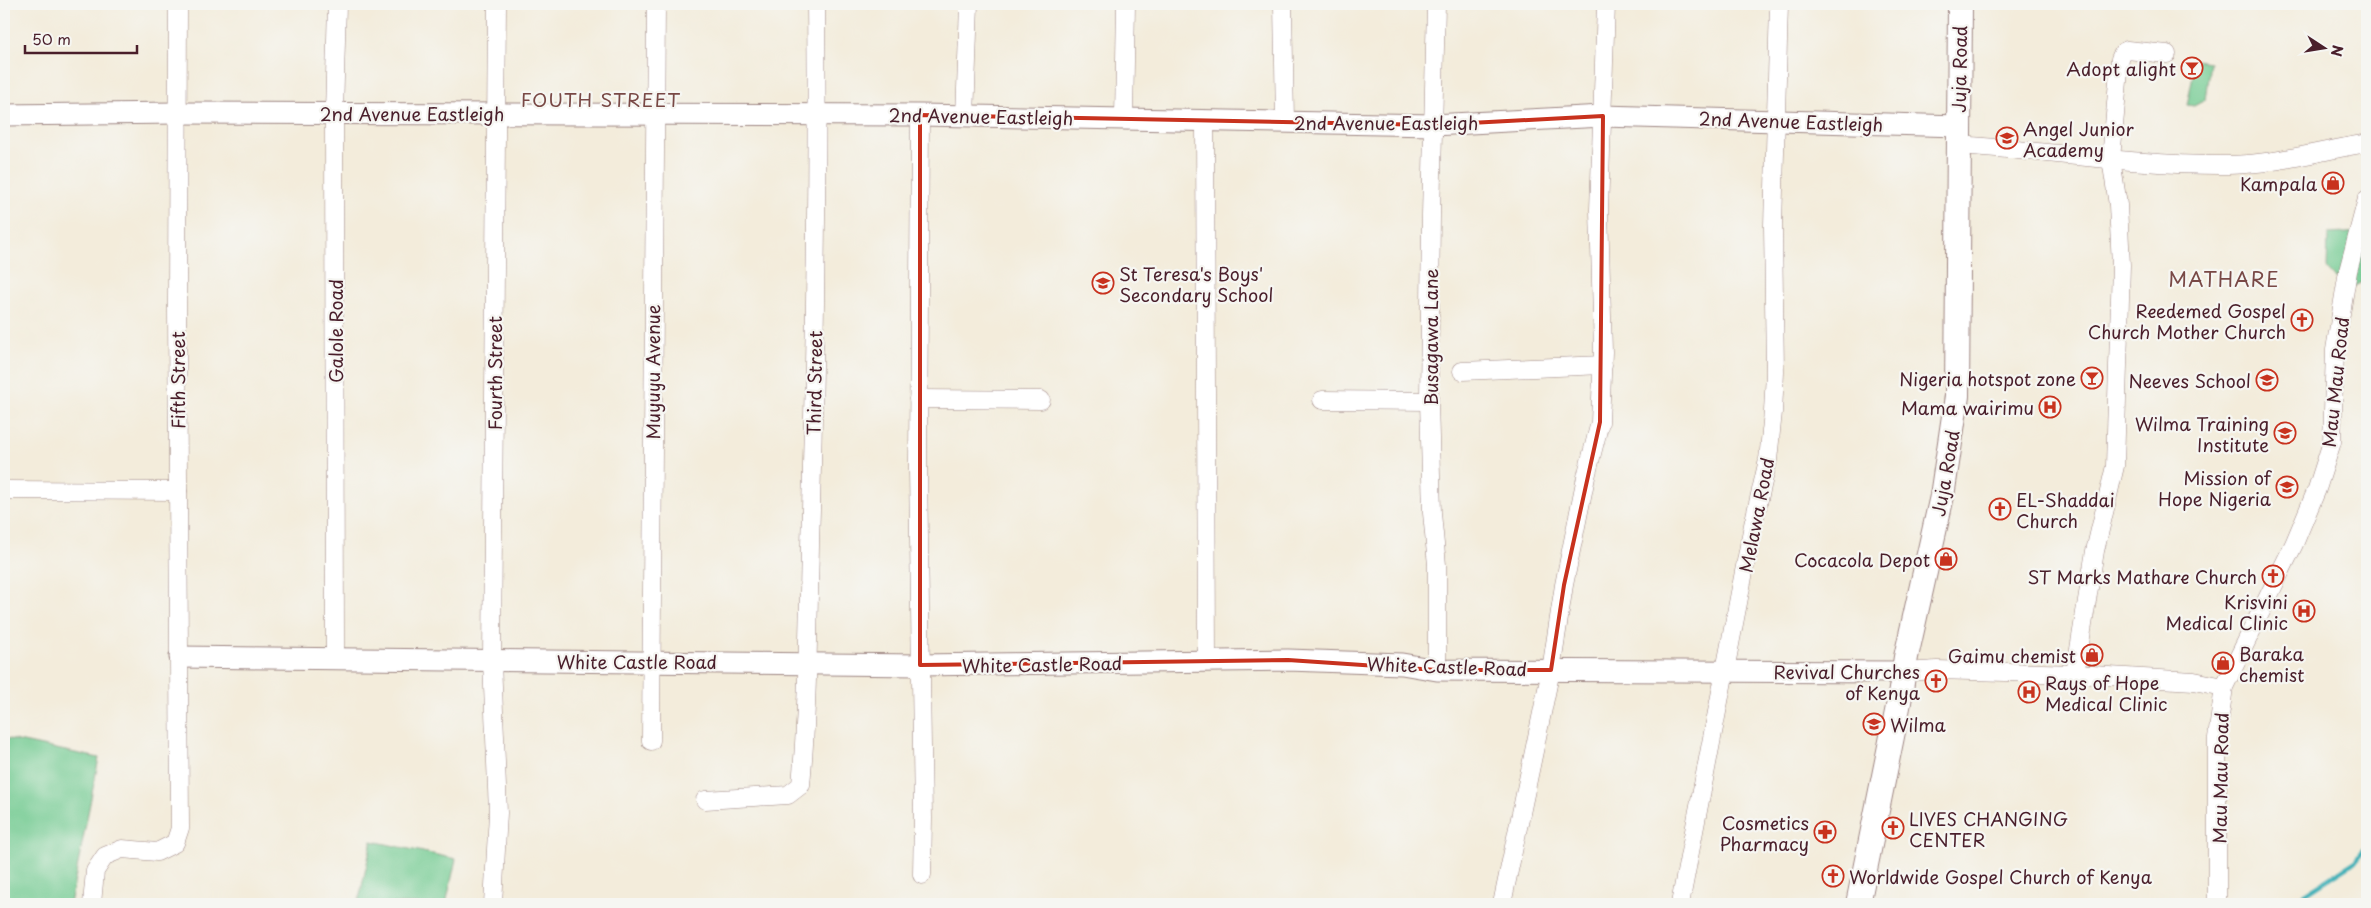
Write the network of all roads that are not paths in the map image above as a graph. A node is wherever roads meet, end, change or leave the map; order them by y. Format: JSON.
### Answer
{"nodes":[{"id":1,"x":178,"y":4,"type":"edge"},
{"id":2,"x":337,"y":4,"type":"edge"},
{"id":3,"x":498,"y":4,"type":"edge"},
{"id":4,"x":656,"y":4,"type":"edge"},
{"id":5,"x":816,"y":4,"type":"edge"},
{"id":6,"x":969,"y":4,"type":"edge"},
{"id":7,"x":1126,"y":4,"type":"edge"},
{"id":8,"x":1283,"y":4,"type":"edge"},
{"id":9,"x":1436,"y":4,"type":"edge"},
{"id":10,"x":1606,"y":4,"type":"edge"},
{"id":11,"x":1779,"y":4,"type":"edge"},
{"id":12,"x":1960,"y":4,"type":"edge"},
{"id":13,"x":2167,"y":54,"type":"dead end"},
{"id":14,"x":177,"y":112,"type":"junction"},
{"id":15,"x":334,"y":113,"type":"junction"},
{"id":16,"x":496,"y":113,"type":"junction"},
{"id":17,"x":4,"y":115,"type":"edge"},
{"id":18,"x":817,"y":115,"type":"junction"},
{"id":19,"x":920,"y":115,"type":"junction"},
{"id":20,"x":654,"y":116,"type":"junction"},
{"id":21,"x":1603,"y":116,"type":"junction"},
{"id":22,"x":965,"y":117,"type":"junction"},
{"id":23,"x":1124,"y":118,"type":"junction"},
{"id":24,"x":1777,"y":120,"type":"junction"},
{"id":25,"x":1205,"y":121,"type":"junction"},
{"id":26,"x":1285,"y":122,"type":"junction"},
{"id":27,"x":1433,"y":125,"type":"junction"},
{"id":28,"x":1959,"y":136,"type":"junction"},
{"id":29,"x":2367,"y":143,"type":"edge"},
{"id":30,"x":2112,"y":159,"type":"junction"},
{"id":31,"x":2367,"y":199,"type":"edge"},
{"id":32,"x":1602,"y":365,"type":"junction"},
{"id":33,"x":1462,"y":371,"type":"dead end"},
{"id":34,"x":918,"y":399,"type":"junction"},
{"id":35,"x":1041,"y":400,"type":"dead end"},
{"id":36,"x":1322,"y":400,"type":"dead end"},
{"id":37,"x":1429,"y":401,"type":"junction"},
{"id":38,"x":4,"y":490,"type":"edge"},
{"id":39,"x":178,"y":491,"type":"junction"},
{"id":40,"x":180,"y":657,"type":"junction"},
{"id":41,"x":335,"y":658,"type":"junction"},
{"id":42,"x":651,"y":660,"type":"junction"},
{"id":43,"x":492,"y":661,"type":"junction"},
{"id":44,"x":807,"y":662,"type":"junction"},
{"id":45,"x":1207,"y":662,"type":"junction"},
{"id":46,"x":920,"y":665,"type":"junction"},
{"id":47,"x":1437,"y":670,"type":"junction"},
{"id":48,"x":1551,"y":670,"type":"junction"},
{"id":49,"x":1725,"y":671,"type":"junction"},
{"id":50,"x":1904,"y":672,"type":"junction"},
{"id":51,"x":2075,"y":674,"type":"junction"},
{"id":52,"x":2224,"y":687,"type":"junction"},
{"id":53,"x":651,"y":741,"type":"dead end"},
{"id":54,"x":706,"y":800,"type":"dead end"},
{"id":55,"x":922,"y":875,"type":"dead end"},
{"id":56,"x":92,"y":904,"type":"edge"},
{"id":57,"x":493,"y":904,"type":"edge"},
{"id":58,"x":1502,"y":904,"type":"edge"},
{"id":59,"x":1680,"y":904,"type":"edge"},
{"id":60,"x":1858,"y":904,"type":"edge"},
{"id":61,"x":2217,"y":904,"type":"edge"}],
"edges":[{"from":1,"to":14,"type":"street","name":"Fifth Street"},
{"from":2,"to":15,"type":"street","name":"Galole Road"},
{"from":3,"to":16,"type":"street","name":"Fourth Street"},
{"from":4,"to":20,"type":"street","name":"Muyuyu Avenue"},
{"from":5,"to":18,"type":"street","name":"Third Street"},
{"from":6,"to":22,"type":"street"},
{"from":7,"to":23,"type":"street"},
{"from":8,"to":26,"type":"street"},
{"from":9,"to":27,"type":"street","name":"Busagawa Lane"},
{"from":10,"to":21,"type":"street"},
{"from":11,"to":24,"type":"street","name":"Melawa Road"},
{"from":12,"to":28,"type":"main road","name":"Juja Road"},
{"from":13,"to":30,"type":"street"},
{"from":14,"to":15,"type":"street","name":"2nd Avenue Eastleigh"},
{"from":14,"to":17,"type":"street","name":"2nd Avenue Eastleigh"},
{"from":14,"to":39,"type":"street","name":"Fifth Street"},
{"from":15,"to":16,"type":"street","name":"2nd Avenue Eastleigh"},
{"from":15,"to":41,"type":"street","name":"Galole Road"},
{"from":16,"to":20,"type":"street","name":"2nd Avenue Eastleigh"},
{"from":16,"to":43,"type":"street","name":"Fourth Street"},
{"from":18,"to":19,"type":"street","name":"2nd Avenue Eastleigh"},
{"from":18,"to":20,"type":"street","name":"2nd Avenue Eastleigh"},
{"from":18,"to":44,"type":"street","name":"Third Street"},
{"from":19,"to":22,"type":"street","name":"2nd Avenue Eastleigh"},
{"from":19,"to":34,"type":"street"},
{"from":20,"to":42,"type":"street","name":"Muyuyu Avenue"},
{"from":21,"to":24,"type":"street","name":"2nd Avenue Eastleigh"},
{"from":21,"to":27,"type":"street","name":"2nd Avenue Eastleigh"},
{"from":21,"to":32,"type":"street"},
{"from":22,"to":23,"type":"street","name":"2nd Avenue Eastleigh"},
{"from":23,"to":25,"type":"street","name":"2nd Avenue Eastleigh"},
{"from":24,"to":28,"type":"street","name":"2nd Avenue Eastleigh"},
{"from":24,"to":49,"type":"street","name":"Melawa Road"},
{"from":25,"to":26,"type":"street","name":"2nd Avenue Eastleigh"},
{"from":25,"to":45,"type":"street"},
{"from":26,"to":27,"type":"street","name":"2nd Avenue Eastleigh"},
{"from":27,"to":37,"type":"street","name":"Busagawa Lane"},
{"from":28,"to":30,"type":"street"},
{"from":28,"to":50,"type":"main road","name":"Juja Road"},
{"from":29,"to":30,"type":"street"},
{"from":30,"to":51,"type":"street"},
{"from":31,"to":52,"type":"street","name":"Mau Mau Road"},
{"from":32,"to":33,"type":"street"},
{"from":32,"to":48,"type":"street"},
{"from":34,"to":35,"type":"street"},
{"from":34,"to":46,"type":"street"},
{"from":36,"to":37,"type":"street"},
{"from":37,"to":47,"type":"street","name":"Busagawa Lane"},
{"from":38,"to":39,"type":"street"},
{"from":39,"to":40,"type":"street","name":"Fifth Street"},
{"from":40,"to":41,"type":"street","name":"White Castle Road"},
{"from":40,"to":56,"type":"street","name":"Fifth Street"},
{"from":41,"to":43,"type":"street","name":"White Castle Road"},
{"from":42,"to":43,"type":"street","name":"White Castle Road"},
{"from":42,"to":44,"type":"street","name":"White Castle Road"},
{"from":42,"to":53,"type":"street","name":"Muyuyu Avenue"},
{"from":43,"to":57,"type":"street","name":"Fourth Street"},
{"from":44,"to":46,"type":"street","name":"White Castle Road"},
{"from":44,"to":54,"type":"street","name":"Third Street"},
{"from":45,"to":46,"type":"street","name":"White Castle Road"},
{"from":45,"to":47,"type":"street","name":"White Castle Road"},
{"from":46,"to":55,"type":"street"},
{"from":47,"to":48,"type":"street","name":"White Castle Road"},
{"from":48,"to":49,"type":"street","name":"White Castle Road"},
{"from":48,"to":58,"type":"street"},
{"from":49,"to":50,"type":"street","name":"White Castle Road"},
{"from":49,"to":59,"type":"street","name":"Melawa Road"},
{"from":50,"to":51,"type":"street"},
{"from":50,"to":60,"type":"main road","name":"Juja Road"},
{"from":51,"to":52,"type":"street"},
{"from":52,"to":61,"type":"street","name":"Mau Mau Road"}]}
